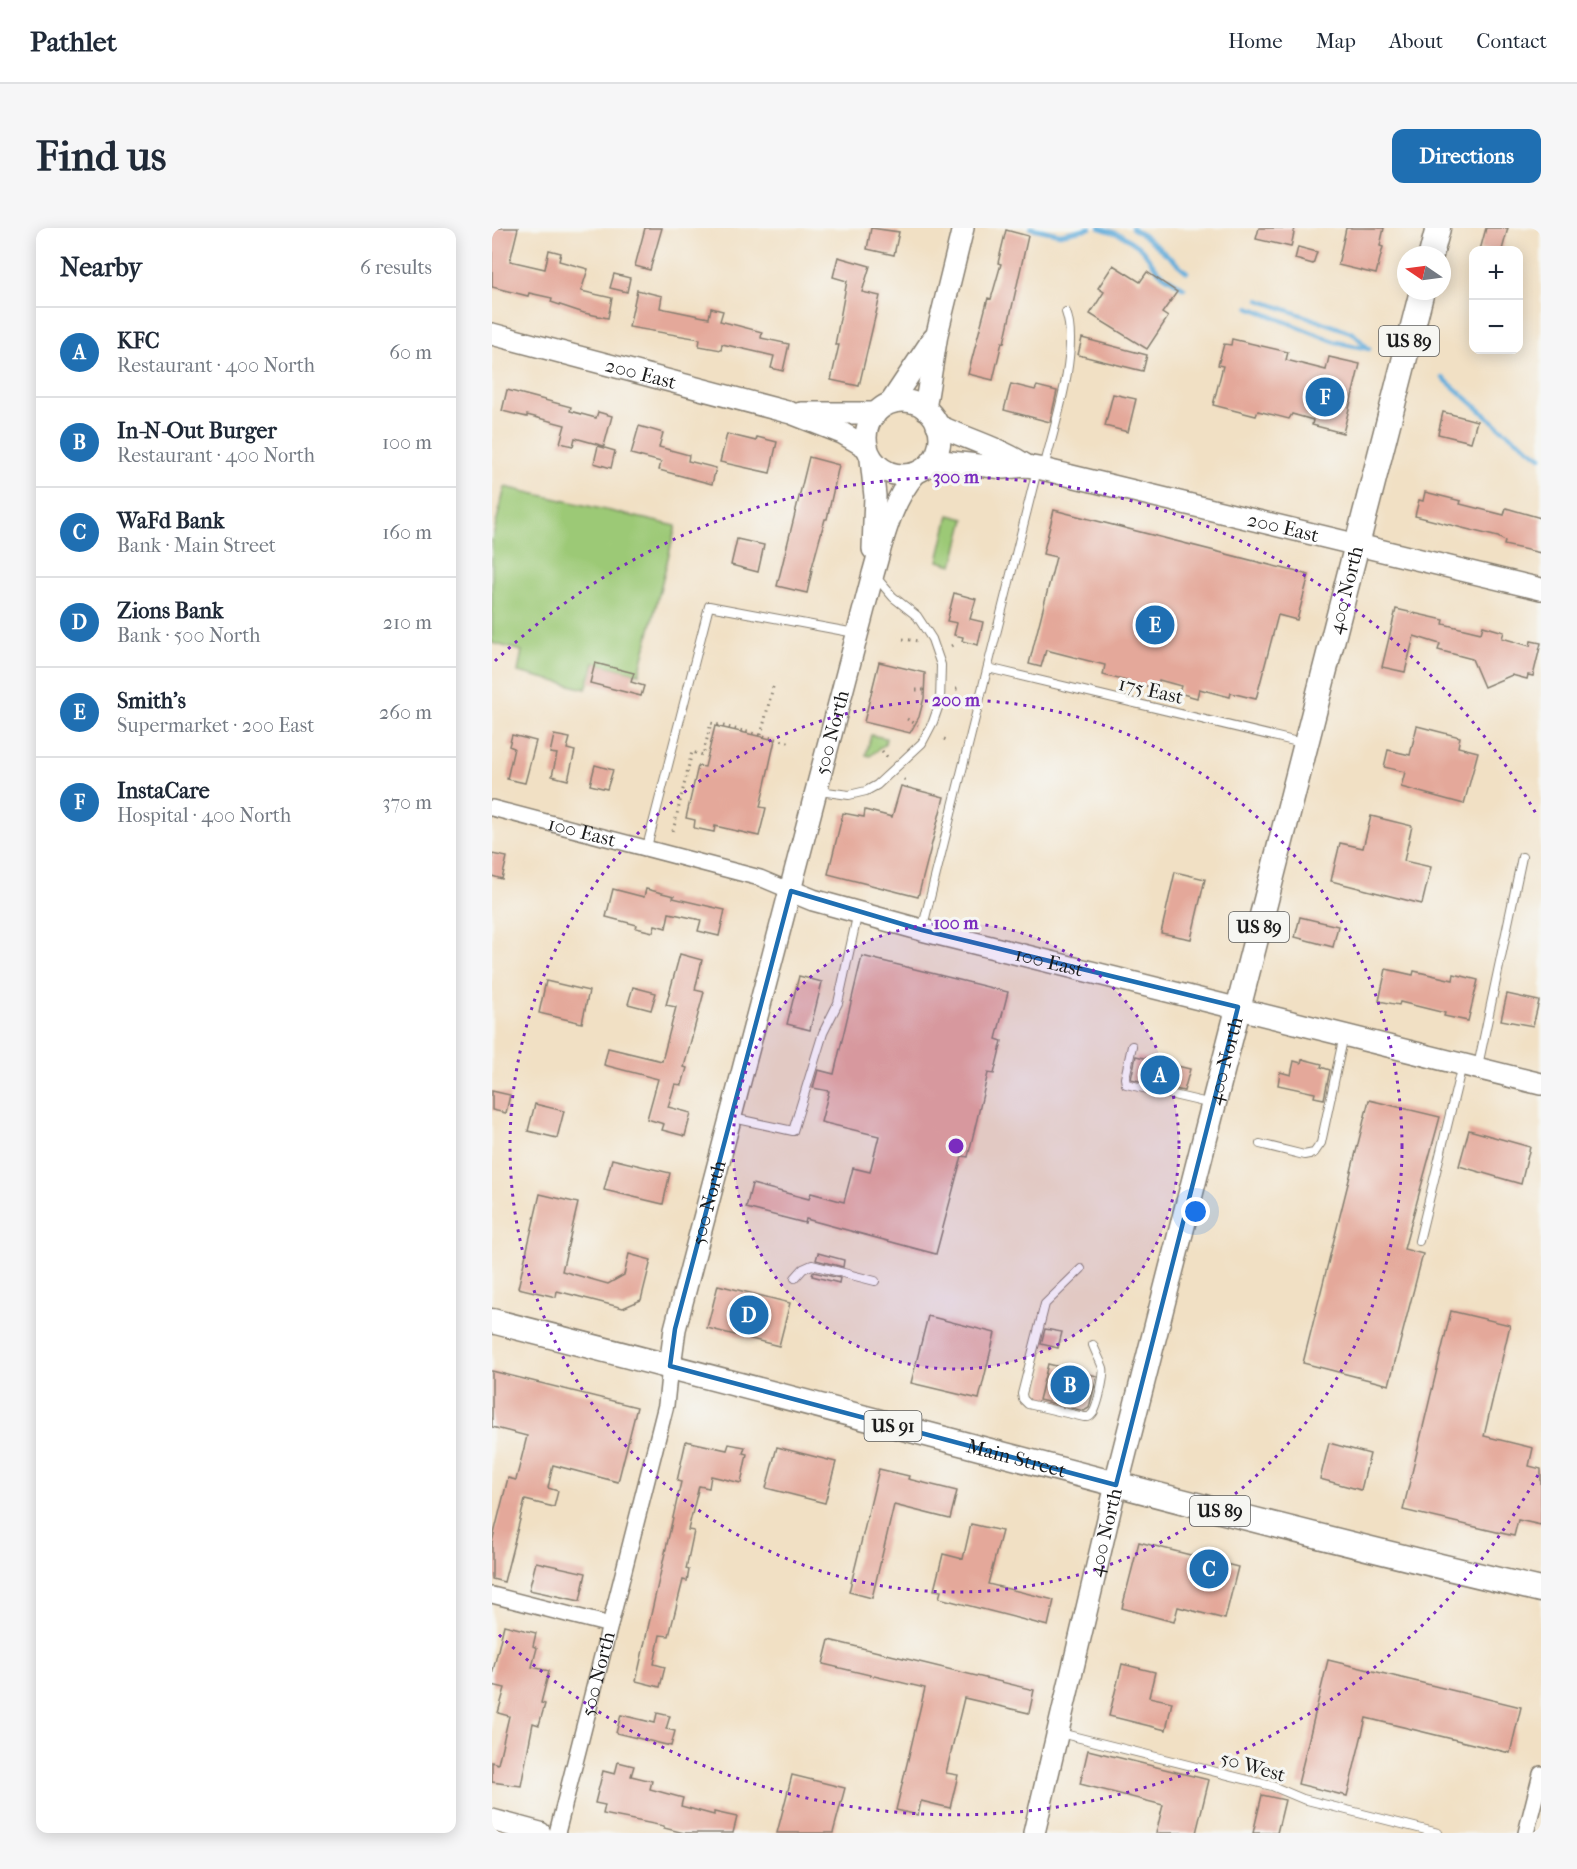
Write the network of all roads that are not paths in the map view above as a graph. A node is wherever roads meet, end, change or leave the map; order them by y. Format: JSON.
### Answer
{"nodes":[{"id":1,"x":963,"y":228,"type":"edge"},
{"id":2,"x":1438,"y":228,"type":"edge"},
{"id":3,"x":1433,"y":246,"type":"edge"},
{"id":4,"x":1420,"y":300,"type":"edge"},
{"id":5,"x":1066,"y":312,"type":"dead end"},
{"id":6,"x":492,"y":334,"type":"edge"},
{"id":7,"x":937,"y":334,"type":"junction"},
{"id":8,"x":884,"y":407,"type":"junction"},
{"id":9,"x":790,"y":412,"type":"junction"},
{"id":10,"x":931,"y":417,"type":"junction"},
{"id":11,"x":869,"y":453,"type":"junction"},
{"id":12,"x":933,"y":460,"type":"junction"},
{"id":13,"x":1036,"y":468,"type":"junction"},
{"id":14,"x":915,"y":474,"type":"junction"},
{"id":15,"x":1357,"y":544,"type":"junction"},
{"id":16,"x":873,"y":574,"type":"junction"},
{"id":17,"x":1541,"y":589,"type":"edge"},
{"id":18,"x":857,"y":634,"type":"junction"},
{"id":19,"x":988,"y":668,"type":"junction"},
{"id":20,"x":1306,"y":744,"type":"junction"},
{"id":21,"x":817,"y":791,"type":"junction"},
{"id":22,"x":492,"y":808,"type":"edge"},
{"id":23,"x":647,"y":848,"type":"junction"},
{"id":24,"x":1522,"y":857,"type":"dead end"},
{"id":25,"x":791,"y":891,"type":"junction"},
{"id":26,"x":858,"y":912,"type":"junction"},
{"id":27,"x":922,"y":930,"type":"junction"},
{"id":28,"x":1239,"y":1007,"type":"junction"},
{"id":29,"x":1344,"y":1034,"type":"junction"},
{"id":30,"x":1132,"y":1046,"type":"dead end"},
{"id":31,"x":1470,"y":1065,"type":"junction"},
{"id":32,"x":1541,"y":1084,"type":"edge"},
{"id":33,"x":1214,"y":1105,"type":"junction"},
{"id":34,"x":731,"y":1118,"type":"junction"},
{"id":35,"x":1260,"y":1144,"type":"dead end"},
{"id":36,"x":1419,"y":1241,"type":"dead end"},
{"id":37,"x":1081,"y":1269,"type":"dead end"},
{"id":38,"x":795,"y":1278,"type":"dead end"},
{"id":39,"x":875,"y":1281,"type":"dead end"},
{"id":40,"x":492,"y":1321,"type":"edge"},
{"id":41,"x":1093,"y":1345,"type":"dead end"},
{"id":42,"x":670,"y":1366,"type":"junction"},
{"id":43,"x":1116,"y":1485,"type":"junction"},
{"id":44,"x":1541,"y":1590,"type":"edge"},
{"id":45,"x":492,"y":1595,"type":"edge"},
{"id":46,"x":610,"y":1625,"type":"junction"},
{"id":47,"x":1058,"y":1733,"type":"junction"},
{"id":48,"x":1541,"y":1774,"type":"edge"},
{"id":49,"x":492,"y":1820,"type":"edge"},
{"id":50,"x":540,"y":1833,"type":"edge"},
{"id":51,"x":557,"y":1833,"type":"edge"},
{"id":52,"x":1034,"y":1833,"type":"edge"},
{"id":53,"x":1438,"y":1833,"type":"edge"},
{"id":54,"x":1526,"y":1833,"type":"edge"}],
"edges":[{"from":1,"to":7,"type":"street"},
{"from":2,"to":3,"type":"main road"},
{"from":4,"to":15,"type":"main road","name":"400 North","number":"US 89"},
{"from":5,"to":13,"type":"lane"},
{"from":6,"to":9,"type":"street","name":"200 East"},
{"from":7,"to":8,"type":"street"},
{"from":7,"to":10,"type":"street"},
{"from":8,"to":9,"type":"street","name":"200 East"},
{"from":8,"to":10,"type":"street"},
{"from":8,"to":11,"type":"street"},
{"from":9,"to":11,"type":"street","name":"200 East"},
{"from":10,"to":12,"type":"street"},
{"from":10,"to":13,"type":"street","name":"200 East"},
{"from":11,"to":14,"type":"street"},
{"from":11,"to":16,"type":"street","name":"500 North"},
{"from":12,"to":13,"type":"street","name":"200 East"},
{"from":12,"to":14,"type":"street"},
{"from":13,"to":15,"type":"street","name":"200 East"},
{"from":13,"to":19,"type":"lane"},
{"from":14,"to":16,"type":"street","name":"500 North"},
{"from":15,"to":17,"type":"street","name":"200 East"},
{"from":15,"to":20,"type":"main road","name":"400 North","number":"US 89"},
{"from":16,"to":18,"type":"street","name":"500 North"},
{"from":16,"to":21,"type":"lane"},
{"from":18,"to":21,"type":"street","name":"500 North"},
{"from":18,"to":23,"type":"lane"},
{"from":19,"to":20,"type":"lane","name":"175 East"},
{"from":19,"to":27,"type":"lane"},
{"from":20,"to":28,"type":"main road","name":"400 North","number":"US 89"},
{"from":21,"to":25,"type":"street","name":"500 North"},
{"from":22,"to":23,"type":"street","name":"100 East"},
{"from":23,"to":25,"type":"street","name":"100 East"},
{"from":24,"to":31,"type":"lane"},
{"from":25,"to":26,"type":"street","name":"100 East"},
{"from":25,"to":34,"type":"street","name":"500 North"},
{"from":26,"to":27,"type":"street","name":"100 East"},
{"from":26,"to":34,"type":"lane"},
{"from":27,"to":28,"type":"street","name":"100 East"},
{"from":28,"to":29,"type":"street","name":"100 East"},
{"from":28,"to":33,"type":"main road","name":"400 North","number":"US 89"},
{"from":29,"to":31,"type":"street","name":"100 East"},
{"from":29,"to":35,"type":"lane"},
{"from":30,"to":33,"type":"lane"},
{"from":31,"to":32,"type":"street","name":"100 East"},
{"from":31,"to":36,"type":"lane"},
{"from":33,"to":43,"type":"main road","name":"400 North","number":"US 89"},
{"from":34,"to":42,"type":"street","name":"500 North"},
{"from":37,"to":41,"type":"lane"},
{"from":38,"to":39,"type":"lane"},
{"from":40,"to":42,"type":"main road","name":"Main Street","number":"US 91"},
{"from":42,"to":43,"type":"main road","name":"Main Street","number":"US 91"},
{"from":42,"to":46,"type":"street","name":"500 North"},
{"from":43,"to":44,"type":"main road","name":"Main Street","number":"US 89"},
{"from":43,"to":47,"type":"street","name":"400 North"},
{"from":45,"to":46,"type":"street"},
{"from":46,"to":51,"type":"street","name":"500 North"},
{"from":47,"to":52,"type":"street","name":"400 North"},
{"from":47,"to":53,"type":"lane","name":"50 West"},
{"from":48,"to":54,"type":"street"},
{"from":49,"to":50,"type":"street"}]}
